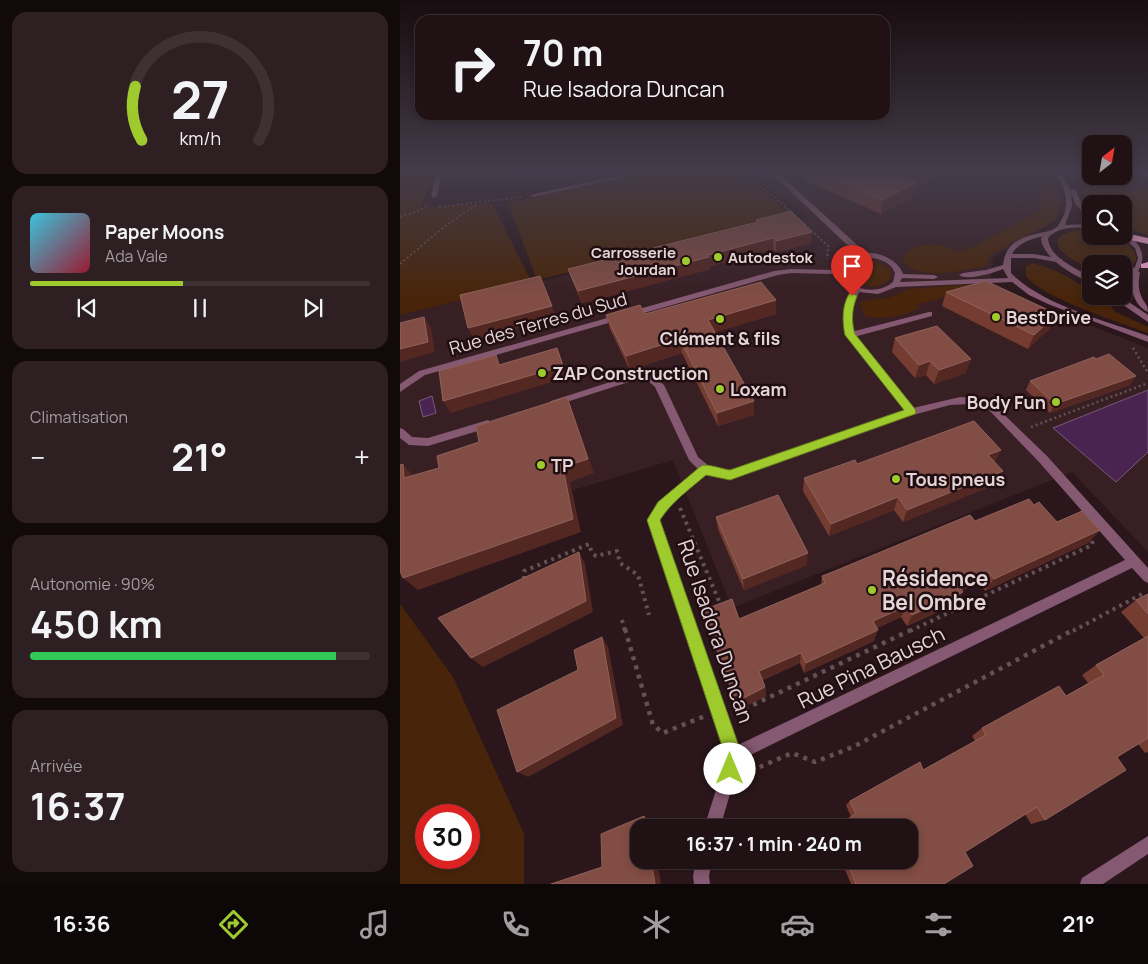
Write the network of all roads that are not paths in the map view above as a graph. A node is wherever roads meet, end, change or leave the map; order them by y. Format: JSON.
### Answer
{"nodes":[{"id":1,"x":818,"y":213,"type":"edge"},
{"id":2,"x":1068,"y":213,"type":"edge"},
{"id":3,"x":1082,"y":226,"type":"edge"},
{"id":4,"x":1060,"y":227,"type":"junction"},
{"id":5,"x":1049,"y":233,"type":"junction"},
{"id":6,"x":1132,"y":238,"type":"edge"},
{"id":7,"x":1148,"y":241,"type":"edge"},
{"id":8,"x":1132,"y":242,"type":"edge"},
{"id":9,"x":863,"y":255,"type":"junction"},
{"id":10,"x":1007,"y":256,"type":"junction"},
{"id":11,"x":1060,"y":261,"type":"junction"},
{"id":12,"x":1006,"y":266,"type":"junction"},
{"id":13,"x":1069,"y":266,"type":"junction"},
{"id":14,"x":1146,"y":266,"type":"edge"},
{"id":15,"x":1082,"y":270,"type":"edge"},
{"id":16,"x":835,"y":272,"type":"junction"},
{"id":17,"x":1136,"y":273,"type":"junction"},
{"id":18,"x":1082,"y":274,"type":"edge"},
{"id":19,"x":1132,"y":274,"type":"edge"},
{"id":20,"x":900,"y":276,"type":"junction"},
{"id":21,"x":1013,"y":280,"type":"junction"},
{"id":22,"x":894,"y":285,"type":"junction"},
{"id":23,"x":857,"y":289,"type":"junction"},
{"id":24,"x":1127,"y":305,"type":"edge"},
{"id":25,"x":1148,"y":310,"type":"edge"},
{"id":26,"x":929,"y":314,"type":"dead end"},
{"id":27,"x":1148,"y":319,"type":"edge"},
{"id":28,"x":850,"y":335,"type":"junction"},
{"id":29,"x":1148,"y":339,"type":"edge"},
{"id":30,"x":400,"y":389,"type":"edge"},
{"id":31,"x":540,"y":407,"type":"edge"},
{"id":32,"x":911,"y":412,"type":"junction"},
{"id":33,"x":493,"y":422,"type":"edge"},
{"id":34,"x":400,"y":432,"type":"edge"},
{"id":35,"x":705,"y":469,"type":"junction"},
{"id":36,"x":1133,"y":562,"type":"junction"},
{"id":37,"x":1148,"y":577,"type":"edge"},
{"id":38,"x":734,"y":755,"type":"junction"},
{"id":39,"x":715,"y":819,"type":"edge"},
{"id":40,"x":1148,"y":844,"type":"edge"},
{"id":41,"x":702,"y":869,"type":"edge"},
{"id":42,"x":702,"y":884,"type":"edge"},
{"id":43,"x":1088,"y":884,"type":"edge"}],
"edges":[{"from":1,"to":9,"type":"street"},
{"from":2,"to":4,"type":"street"},
{"from":3,"to":4,"type":"street"},
{"from":4,"to":5,"type":"street"},
{"from":5,"to":10,"type":"street"},
{"from":5,"to":11,"type":"street"},
{"from":6,"to":7,"type":"highway"},
{"from":8,"to":14,"type":"street"},
{"from":9,"to":16,"type":"street"},
{"from":9,"to":20,"type":"street"},
{"from":10,"to":11,"type":"street"},
{"from":10,"to":12,"type":"street"},
{"from":11,"to":13,"type":"street"},
{"from":12,"to":20,"type":"street"},
{"from":12,"to":21,"type":"street"},
{"from":13,"to":15,"type":"street"},
{"from":13,"to":18,"type":"street"},
{"from":14,"to":17,"type":"street"},
{"from":16,"to":23,"type":"street"},
{"from":16,"to":30,"type":"street","name":"Rue des Terres du Sud"},
{"from":17,"to":19,"type":"street"},
{"from":17,"to":25,"type":"street"},
{"from":20,"to":22,"type":"street"},
{"from":21,"to":22,"type":"street"},
{"from":21,"to":29,"type":"street"},
{"from":22,"to":23,"type":"street"},
{"from":23,"to":28,"type":"street"},
{"from":24,"to":27,"type":"street"},
{"from":26,"to":28,"type":"street"},
{"from":28,"to":32,"type":"street"},
{"from":31,"to":35,"type":"street"},
{"from":32,"to":35,"type":"street"},
{"from":32,"to":36,"type":"street"},
{"from":33,"to":34,"type":"street"},
{"from":35,"to":38,"type":"street","name":"Rue Isadora Duncan"},
{"from":36,"to":37,"type":"street"},
{"from":36,"to":38,"type":"street","name":"Rue Pina Bausch"},
{"from":38,"to":39,"type":"street"},
{"from":40,"to":43,"type":"street"},
{"from":41,"to":42,"type":"street"}]}
